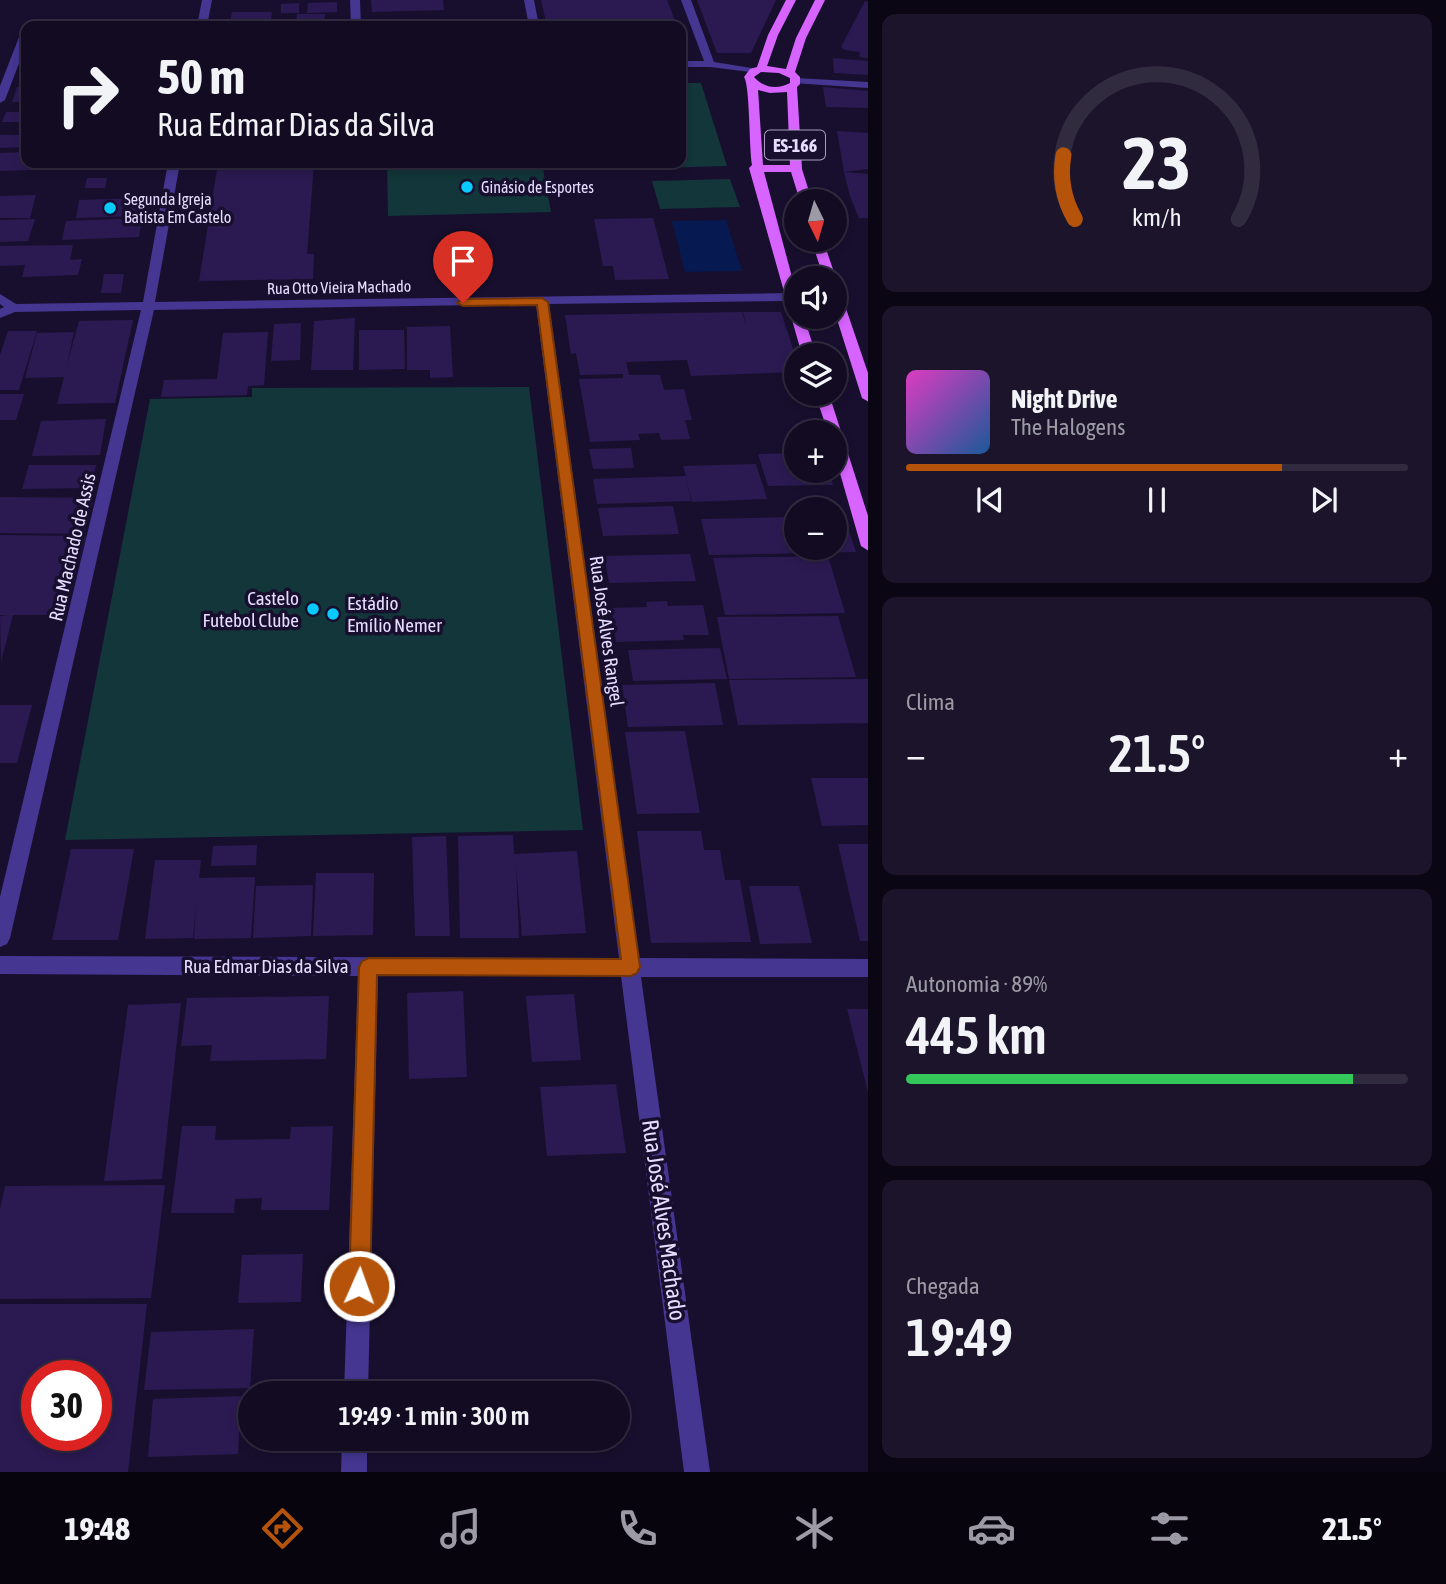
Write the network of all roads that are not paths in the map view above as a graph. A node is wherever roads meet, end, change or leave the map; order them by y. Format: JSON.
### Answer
{"nodes":[{"id":1,"x":207,"y":0,"type":"edge"},
{"id":2,"x":355,"y":0,"type":"edge"},
{"id":3,"x":529,"y":0,"type":"edge"},
{"id":4,"x":686,"y":0,"type":"edge"},
{"id":5,"x":791,"y":0,"type":"edge"},
{"id":6,"x":820,"y":0,"type":"edge"},
{"id":7,"x":203,"y":21,"type":"edge"},
{"id":8,"x":356,"y":21,"type":"edge"},
{"id":9,"x":533,"y":21,"type":"edge"},
{"id":10,"x":21,"y":42,"type":"edge"},
{"id":11,"x":686,"y":64,"type":"edge"},
{"id":12,"x":709,"y":64,"type":"junction"},
{"id":13,"x":6,"y":73,"type":"edge"},
{"id":14,"x":756,"y":75,"type":"junction"},
{"id":15,"x":793,"y":81,"type":"junction"},
{"id":16,"x":868,"y":85,"type":"edge"},
{"id":17,"x":0,"y":100,"type":"edge"},
{"id":18,"x":173,"y":168,"type":"edge"},
{"id":19,"x":755,"y":168,"type":"junction"},
{"id":20,"x":796,"y":169,"type":"junction"},
{"id":21,"x":802,"y":189,"type":"edge"},
{"id":22,"x":784,"y":272,"type":"edge"},
{"id":23,"x":784,"y":297,"type":"edge"},
{"id":24,"x":0,"y":298,"type":"edge"},
{"id":25,"x":542,"y":302,"type":"junction"},
{"id":26,"x":148,"y":308,"type":"junction"},
{"id":27,"x":6,"y":311,"type":"edge"},
{"id":28,"x":847,"y":325,"type":"edge"},
{"id":29,"x":862,"y":363,"type":"edge"},
{"id":30,"x":868,"y":393,"type":"edge"},
{"id":31,"x":847,"y":473,"type":"edge"},
{"id":32,"x":868,"y":543,"type":"edge"},
{"id":33,"x":0,"y":938,"type":"edge"},
{"id":34,"x":0,"y":965,"type":"edge"},
{"id":35,"x":369,"y":967,"type":"junction"},
{"id":36,"x":631,"y":967,"type":"junction"},
{"id":37,"x":868,"y":968,"type":"edge"},
{"id":38,"x":356,"y":1381,"type":"edge"},
{"id":39,"x":355,"y":1451,"type":"edge"},
{"id":40,"x":354,"y":1472,"type":"edge"},
{"id":41,"x":698,"y":1472,"type":"edge"}],
"edges":[{"from":1,"to":7,"type":"street"},
{"from":2,"to":8,"type":"street"},
{"from":3,"to":9,"type":"street"},
{"from":4,"to":12,"type":"street"},
{"from":5,"to":14,"type":"main road","number":"ES-166"},
{"from":6,"to":15,"type":"main road","number":"ES-166"},
{"from":10,"to":13,"type":"street"},
{"from":11,"to":12,"type":"street"},
{"from":12,"to":14,"type":"street"},
{"from":13,"to":17,"type":"street"},
{"from":14,"to":15,"type":"main road"},
{"from":14,"to":15,"type":"main road"},
{"from":14,"to":19,"type":"main road","number":"ES-166"},
{"from":15,"to":16,"type":"street"},
{"from":15,"to":20,"type":"main road","number":"ES-166"},
{"from":18,"to":26,"type":"street","name":"Rua Machado de Assis"},
{"from":19,"to":20,"type":"main road"},
{"from":19,"to":22,"type":"main road","number":"ES-166"},
{"from":20,"to":21,"type":"main road","number":"ES-166"},
{"from":23,"to":25,"type":"street","name":"Rua Otto Vieira Machado"},
{"from":24,"to":27,"type":"street"},
{"from":25,"to":26,"type":"street","name":"Rua Otto Vieira Machado"},
{"from":25,"to":36,"type":"street","name":"Rua José Alves Rangel"},
{"from":26,"to":27,"type":"street","name":"Rua Otto Vieira Machado"},
{"from":26,"to":33,"type":"street","name":"Rua Machado de Assis"},
{"from":28,"to":29,"type":"main road"},
{"from":29,"to":30,"type":"main road"},
{"from":31,"to":32,"type":"main road"},
{"from":34,"to":35,"type":"street","name":"Rua Edmar Dias da Silva"},
{"from":35,"to":36,"type":"street","name":"Rua Edmar Dias da Silva"},
{"from":35,"to":38,"type":"street"},
{"from":36,"to":37,"type":"street","name":"Rua Edmar Dias da Silva"},
{"from":36,"to":41,"type":"street","name":"Rua José Alves Machado"},
{"from":39,"to":40,"type":"street"}]}
